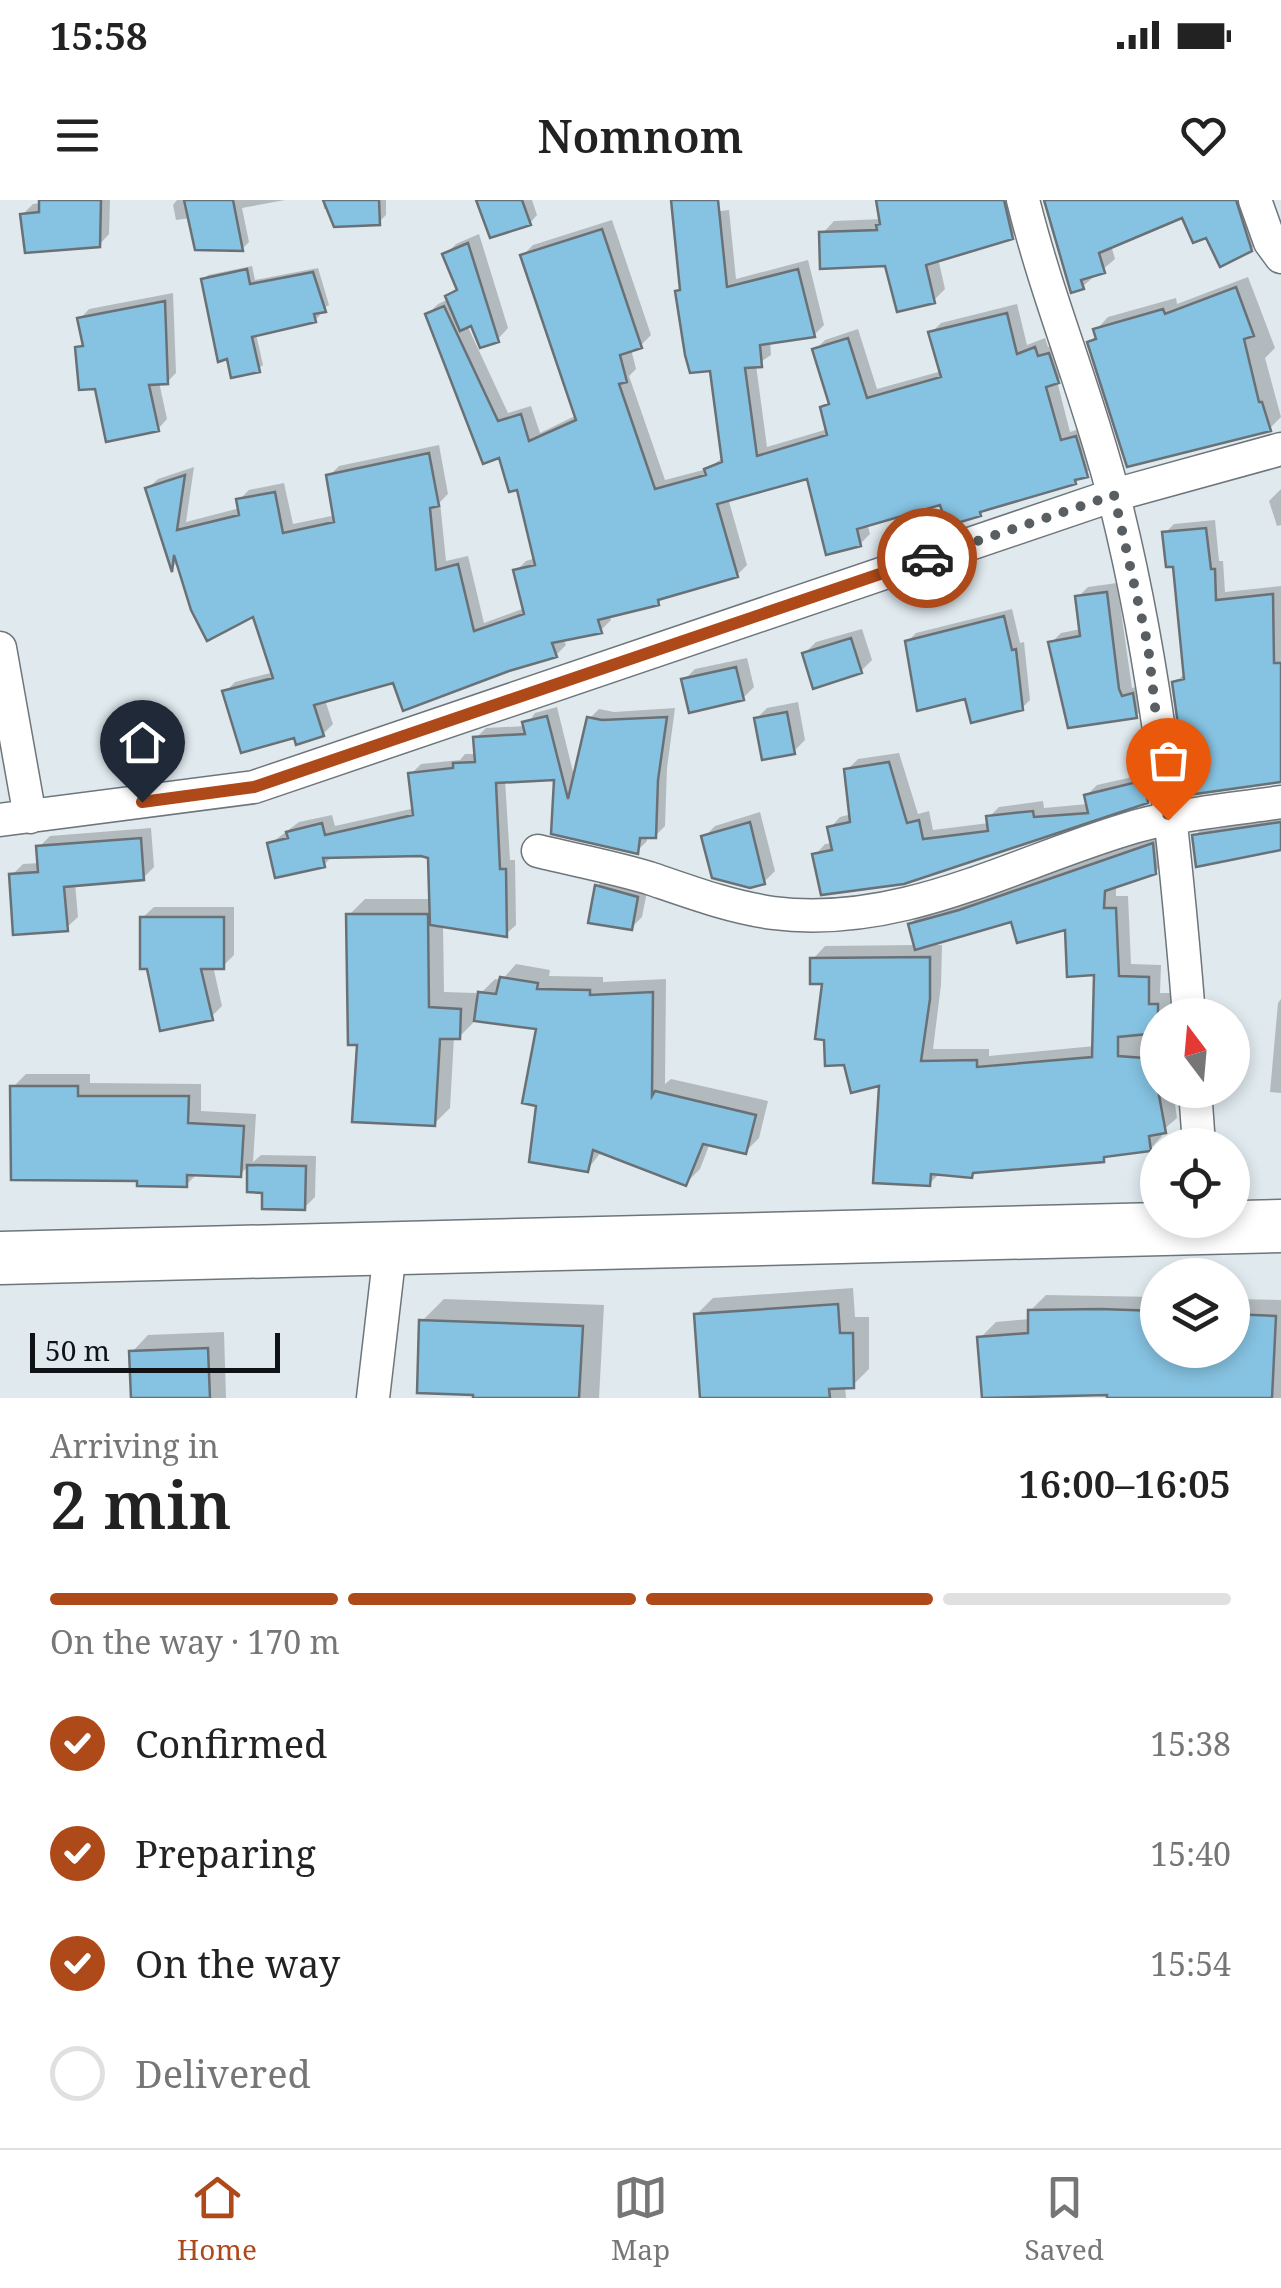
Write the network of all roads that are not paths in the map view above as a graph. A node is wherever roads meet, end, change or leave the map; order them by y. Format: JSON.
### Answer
{"nodes":[{"id":1,"x":1023,"y":200,"type":"edge"},
{"id":2,"x":1255,"y":200,"type":"edge"},
{"id":3,"x":1281,"y":257,"type":"edge"},
{"id":4,"x":1281,"y":449,"type":"edge"},
{"id":5,"x":1114,"y":495,"type":"junction"},
{"id":6,"x":0,"y":648,"type":"edge"},
{"id":7,"x":1281,"y":802,"type":"edge"},
{"id":8,"x":15,"y":818,"type":"edge"},
{"id":9,"x":1168,"y":820,"type":"junction"},
{"id":10,"x":538,"y":851,"type":"dead end"},
{"id":11,"x":1187,"y":998,"type":"edge"},
{"id":12,"x":1250,"y":1225,"type":"edge"},
{"id":13,"x":1140,"y":1226,"type":"edge"},
{"id":14,"x":1281,"y":1226,"type":"edge"},
{"id":15,"x":390,"y":1250,"type":"junction"},
{"id":16,"x":0,"y":1258,"type":"edge"},
{"id":17,"x":373,"y":1398,"type":"edge"}],
"edges":[{"from":1,"to":5,"type":"street"},
{"from":2,"to":3,"type":"street"},
{"from":4,"to":5,"type":"street"},
{"from":5,"to":8,"type":"street"},
{"from":5,"to":9,"type":"street"},
{"from":6,"to":8,"type":"street"},
{"from":7,"to":9,"type":"street"},
{"from":9,"to":10,"type":"street"},
{"from":9,"to":11,"type":"street"},
{"from":12,"to":14,"type":"main road"},
{"from":13,"to":15,"type":"main road"},
{"from":15,"to":16,"type":"main road"},
{"from":15,"to":17,"type":"street"}]}
